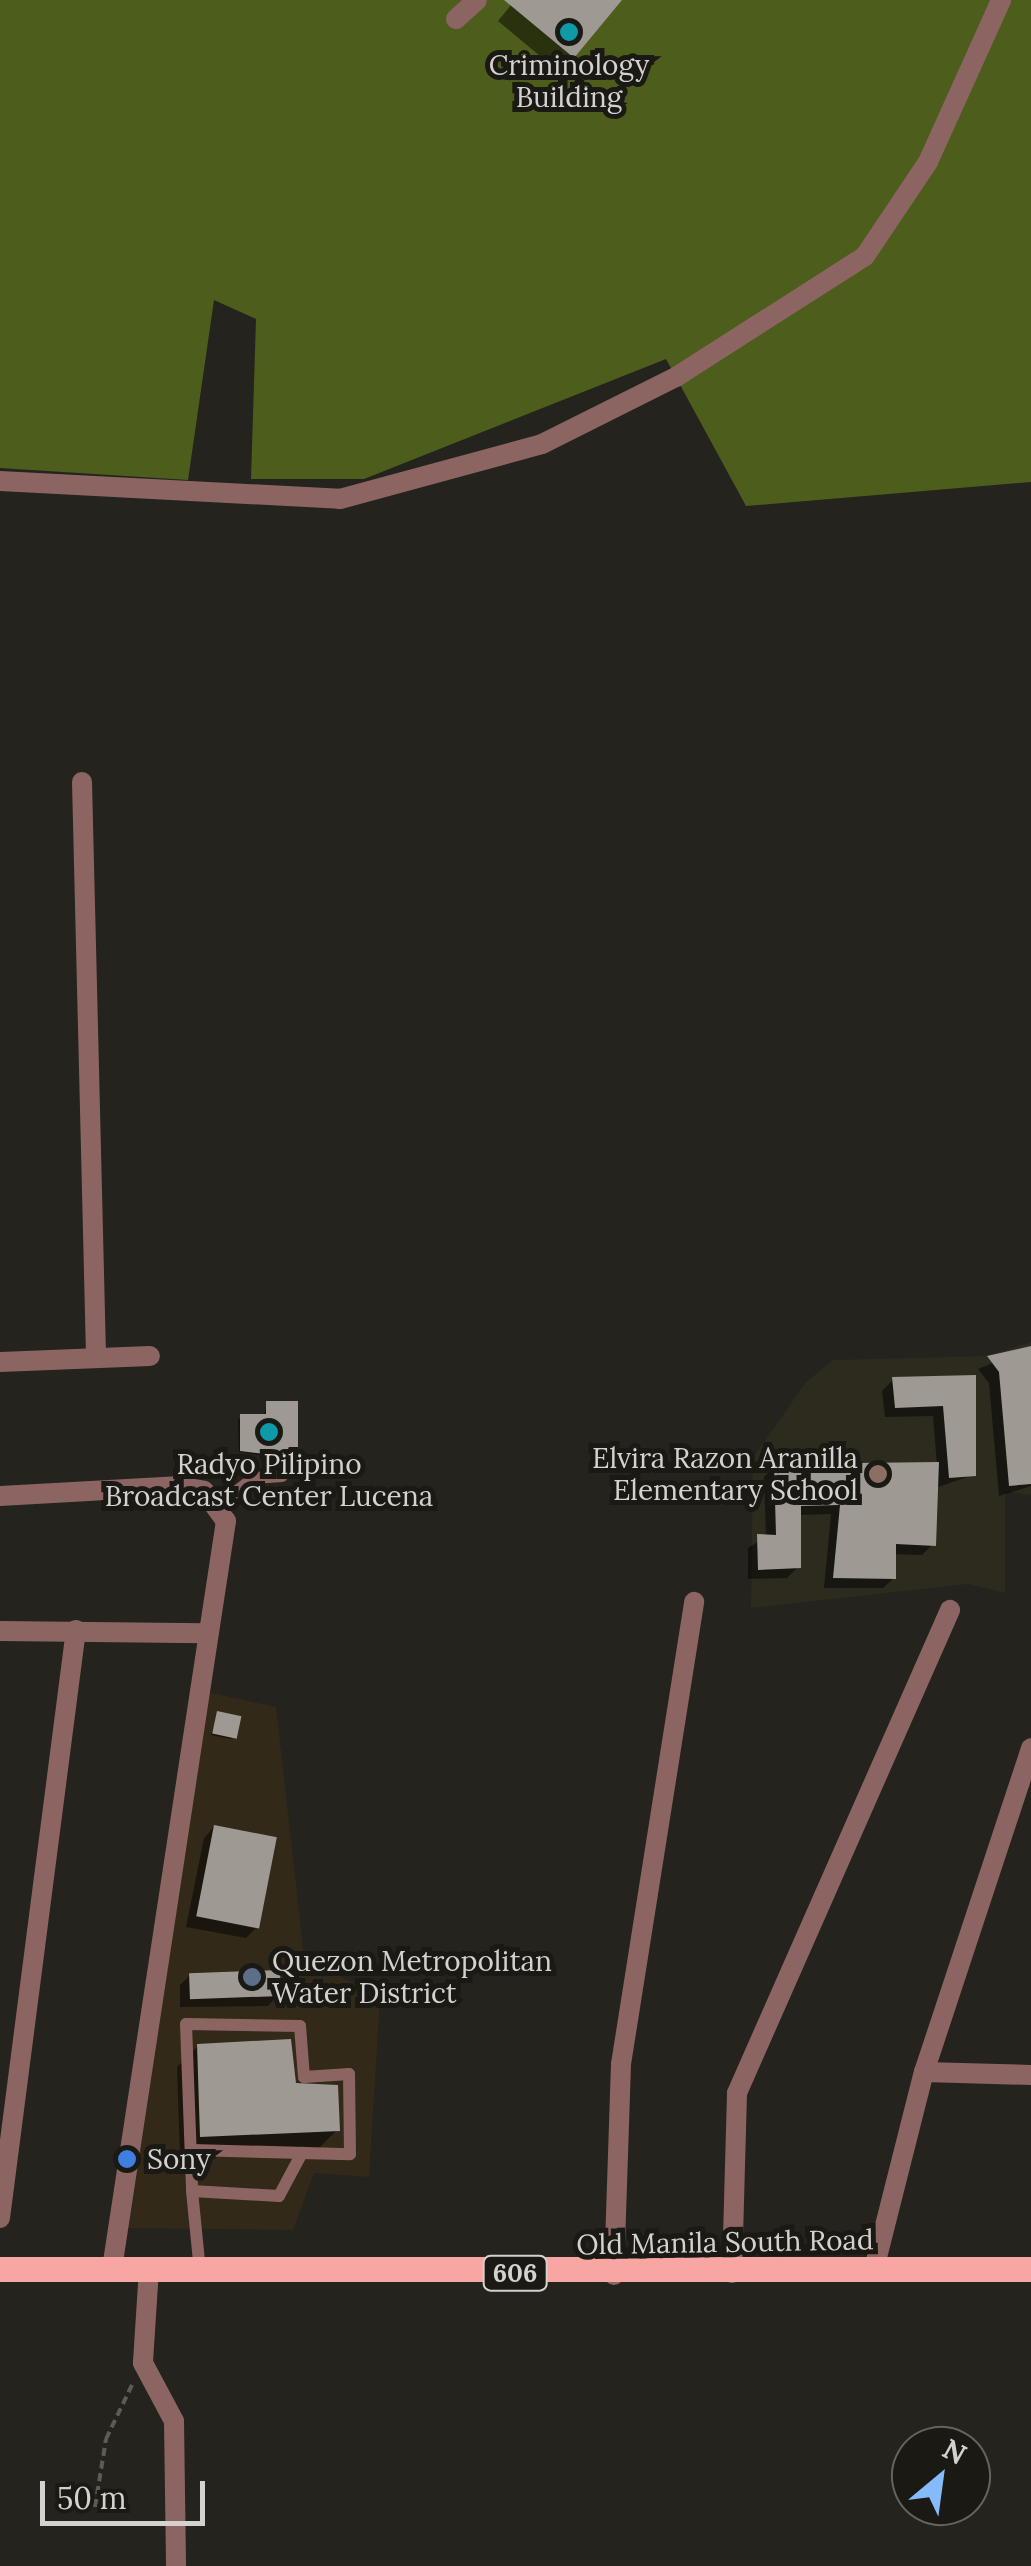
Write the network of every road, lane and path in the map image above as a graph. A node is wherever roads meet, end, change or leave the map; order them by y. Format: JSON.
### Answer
{"nodes":[{"id":1,"x":477,"y":0,"type":"edge"},
{"id":2,"x":1001,"y":0,"type":"edge"},
{"id":3,"x":456,"y":20,"type":"dead end"},
{"id":4,"x":0,"y":481,"type":"edge"},
{"id":5,"x":82,"y":782,"type":"dead end"},
{"id":6,"x":96,"y":1356,"type":"junction"},
{"id":7,"x":150,"y":1356,"type":"dead end"},
{"id":8,"x":0,"y":1362,"type":"edge"},
{"id":9,"x":282,"y":1476,"type":"dead end"},
{"id":10,"x":0,"y":1496,"type":"edge"},
{"id":11,"x":220,"y":1504,"type":"junction"},
{"id":12,"x":694,"y":1602,"type":"dead end"},
{"id":13,"x":950,"y":1610,"type":"dead end"},
{"id":14,"x":76,"y":1630,"type":"junction"},
{"id":15,"x":0,"y":1632,"type":"edge"},
{"id":16,"x":205,"y":1633,"type":"junction"},
{"id":17,"x":1031,"y":1748,"type":"edge"},
{"id":18,"x":924,"y":2072,"type":"junction"},
{"id":19,"x":1031,"y":2075,"type":"edge"},
{"id":20,"x":192,"y":2150,"type":"junction"},
{"id":21,"x":302,"y":2154,"type":"junction"},
{"id":22,"x":192,"y":2191,"type":"junction"},
{"id":23,"x":0,"y":2218,"type":"edge"},
{"id":24,"x":0,"y":2269,"type":"edge"},
{"id":25,"x":112,"y":2269,"type":"junction"},
{"id":26,"x":149,"y":2269,"type":"junction"},
{"id":27,"x":874,"y":2269,"type":"junction"},
{"id":28,"x":1031,"y":2269,"type":"edge"},
{"id":29,"x":732,"y":2272,"type":"junction"},
{"id":30,"x":200,"y":2274,"type":"junction"},
{"id":31,"x":614,"y":2274,"type":"junction"},
{"id":32,"x":143,"y":2363,"type":"junction"},
{"id":33,"x":95,"y":2507,"type":"dead end"},
{"id":34,"x":176,"y":2566,"type":"edge"}],
"edges":[{"from":1,"to":3,"type":"street"},
{"from":2,"to":4,"type":"street"},
{"from":5,"to":6,"type":"street"},
{"from":6,"to":7,"type":"street"},
{"from":6,"to":8,"type":"street"},
{"from":9,"to":11,"type":"lane"},
{"from":10,"to":11,"type":"street"},
{"from":11,"to":16,"type":"street"},
{"from":12,"to":31,"type":"street"},
{"from":13,"to":29,"type":"street"},
{"from":14,"to":15,"type":"street"},
{"from":14,"to":16,"type":"street"},
{"from":14,"to":23,"type":"street"},
{"from":16,"to":25,"type":"street"},
{"from":17,"to":18,"type":"street"},
{"from":18,"to":19,"type":"street"},
{"from":18,"to":27,"type":"street"},
{"from":20,"to":21,"type":"lane"},
{"from":20,"to":21,"type":"lane"},
{"from":20,"to":22,"type":"lane"},
{"from":21,"to":22,"type":"lane"},
{"from":22,"to":30,"type":"lane"},
{"from":24,"to":25,"type":"main road","name":"Old Manila South Road","number":"606"},
{"from":25,"to":26,"type":"main road","name":"Old Manila South Road","number":"606"},
{"from":26,"to":30,"type":"main road","name":"Old Manila South Road","number":"606"},
{"from":26,"to":32,"type":"street"},
{"from":27,"to":28,"type":"main road","name":"Old Manila South Road","number":"606"},
{"from":27,"to":29,"type":"main road","name":"Old Manila South Road","number":"606"},
{"from":29,"to":31,"type":"main road","name":"Old Manila South Road","number":"606"},
{"from":30,"to":31,"type":"main road","name":"Old Manila South Road","number":"606"},
{"from":32,"to":33,"type":"path"},
{"from":32,"to":34,"type":"street"}]}
